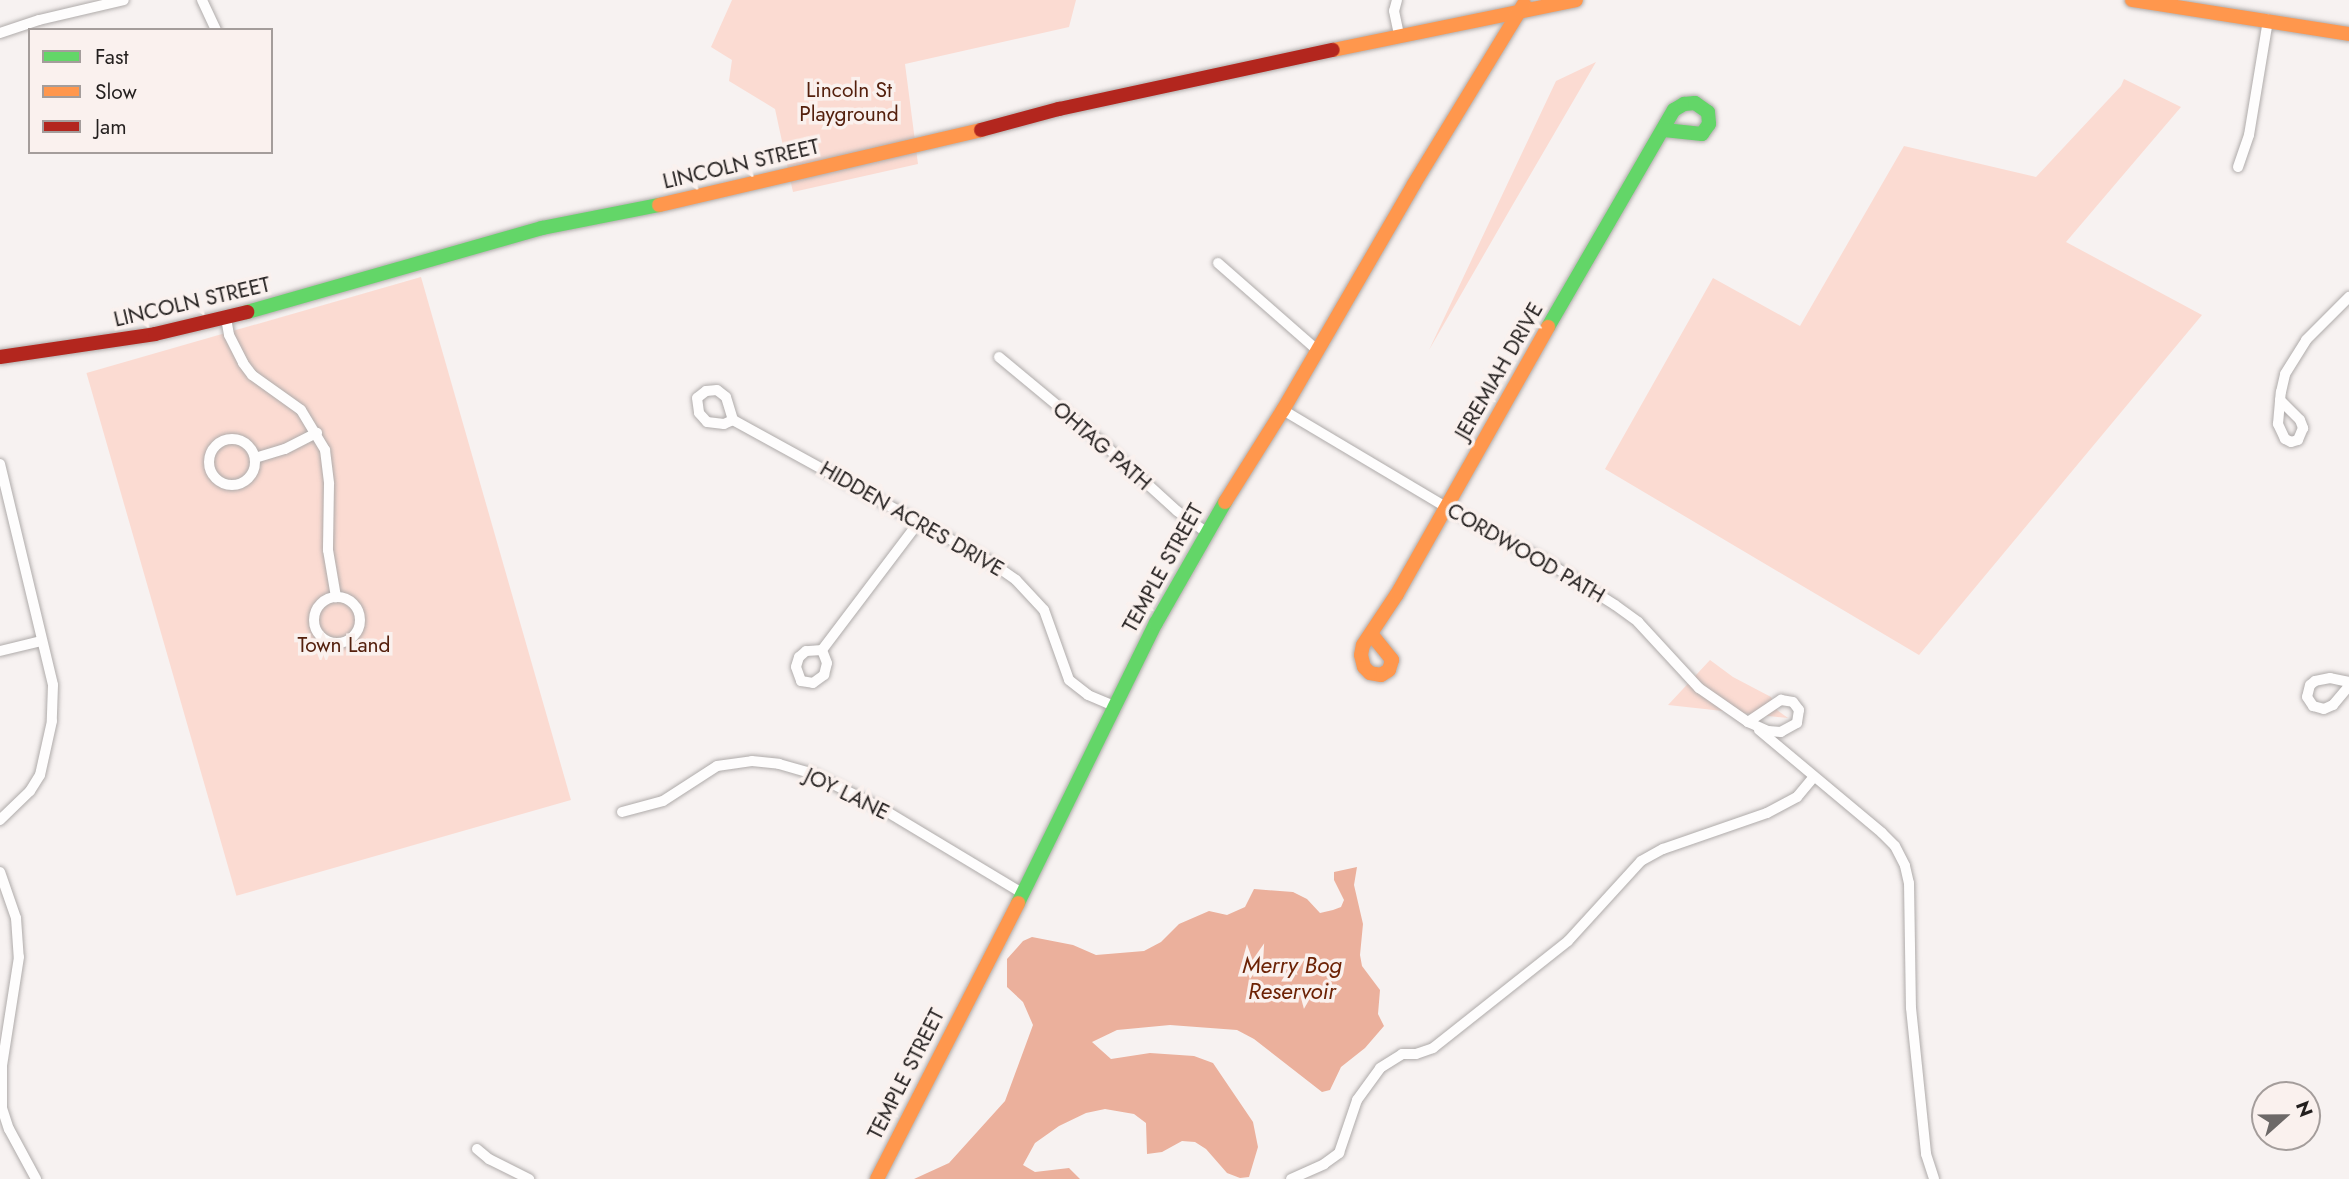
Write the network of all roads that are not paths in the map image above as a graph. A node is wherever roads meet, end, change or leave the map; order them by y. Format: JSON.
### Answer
{"nodes":[{"id":1,"x":124,"y":0,"type":"edge"},
{"id":2,"x":202,"y":0,"type":"edge"},
{"id":3,"x":1397,"y":0,"type":"edge"},
{"id":4,"x":1576,"y":0,"type":"edge"},
{"id":5,"x":2132,"y":0,"type":"edge"},
{"id":6,"x":1524,"y":4,"type":"edge"},
{"id":7,"x":2268,"y":20,"type":"junction"},
{"id":8,"x":215,"y":28,"type":"edge"},
{"id":9,"x":0,"y":33,"type":"edge"},
{"id":10,"x":2349,"y":34,"type":"edge"},
{"id":11,"x":1398,"y":35,"type":"junction"},
{"id":12,"x":1664,"y":130,"type":"dead end"},
{"id":13,"x":2238,"y":167,"type":"dead end"},
{"id":14,"x":1218,"y":263,"type":"dead end"},
{"id":15,"x":2349,"y":297,"type":"edge"},
{"id":16,"x":226,"y":318,"type":"junction"},
{"id":17,"x":1318,"y":351,"type":"junction"},
{"id":18,"x":0,"y":357,"type":"edge"},
{"id":19,"x":999,"y":357,"type":"dead end"},
{"id":20,"x":2280,"y":400,"type":"dead end"},
{"id":21,"x":1283,"y":410,"type":"junction"},
{"id":22,"x":733,"y":420,"type":"dead end"},
{"id":23,"x":317,"y":433,"type":"junction"},
{"id":24,"x":255,"y":458,"type":"junction"},
{"id":25,"x":0,"y":464,"type":"edge"},
{"id":26,"x":1444,"y":506,"type":"junction"},
{"id":27,"x":918,"y":523,"type":"junction"},
{"id":28,"x":1207,"y":533,"type":"junction"},
{"id":29,"x":337,"y":597,"type":"junction"},
{"id":30,"x":1372,"y":635,"type":"dead end"},
{"id":31,"x":41,"y":641,"type":"junction"},
{"id":32,"x":822,"y":650,"type":"dead end"},
{"id":33,"x":0,"y":651,"type":"edge"},
{"id":34,"x":1114,"y":706,"type":"junction"},
{"id":35,"x":1814,"y":777,"type":"junction"},
{"id":36,"x":622,"y":812,"type":"dead end"},
{"id":37,"x":0,"y":820,"type":"edge"},
{"id":38,"x":0,"y":872,"type":"edge"},
{"id":39,"x":1023,"y":893,"type":"junction"},
{"id":40,"x":477,"y":1149,"type":"dead end"},
{"id":41,"x":36,"y":1179,"type":"edge"},
{"id":42,"x":528,"y":1179,"type":"edge"},
{"id":43,"x":877,"y":1179,"type":"edge"},
{"id":44,"x":1291,"y":1179,"type":"edge"},
{"id":45,"x":1934,"y":1179,"type":"edge"}],
"edges":[{"from":1,"to":9,"type":"street"},
{"from":2,"to":8,"type":"street"},
{"from":3,"to":11,"type":"street"},
{"from":4,"to":6,"type":"main road","name":"LINCOLN STREET"},
{"from":5,"to":7,"type":"main road"},
{"from":6,"to":11,"type":"main road","name":"LINCOLN STREET"},
{"from":6,"to":17,"type":"main road","name":"TEMPLE STREET"},
{"from":7,"to":10,"type":"main road"},
{"from":7,"to":13,"type":"street"},
{"from":11,"to":16,"type":"main road","name":"LINCOLN STREET"},
{"from":12,"to":26,"type":"main road","name":"JEREMIAH DRIVE"},
{"from":14,"to":17,"type":"street"},
{"from":15,"to":20,"type":"street"},
{"from":16,"to":18,"type":"main road","name":"LINCOLN STREET"},
{"from":16,"to":23,"type":"street"},
{"from":17,"to":21,"type":"main road","name":"TEMPLE STREET"},
{"from":19,"to":28,"type":"street","name":"OHTAG PATH"},
{"from":21,"to":26,"type":"street","name":"CORDWOOD PATH"},
{"from":21,"to":28,"type":"main road","name":"TEMPLE STREET"},
{"from":22,"to":27,"type":"street","name":"HIDDEN ACRES DRIVE"},
{"from":23,"to":24,"type":"street"},
{"from":23,"to":29,"type":"street"},
{"from":24,"to":24,"type":"street"},
{"from":25,"to":31,"type":"street"},
{"from":26,"to":30,"type":"main road","name":"JEREMIAH DRIVE"},
{"from":26,"to":35,"type":"street","name":"CORDWOOD PATH"},
{"from":27,"to":32,"type":"street"},
{"from":27,"to":34,"type":"street","name":"HIDDEN ACRES DRIVE"},
{"from":28,"to":34,"type":"main road","name":"TEMPLE STREET"},
{"from":29,"to":29,"type":"street"},
{"from":31,"to":33,"type":"street"},
{"from":31,"to":37,"type":"street"},
{"from":34,"to":39,"type":"main road","name":"TEMPLE STREET"},
{"from":35,"to":44,"type":"street"},
{"from":35,"to":45,"type":"street","name":"CORDWOOD PATH"},
{"from":36,"to":39,"type":"street","name":"JOY LANE"},
{"from":38,"to":41,"type":"street"},
{"from":39,"to":43,"type":"main road","name":"TEMPLE STREET"},
{"from":40,"to":42,"type":"street"}]}
